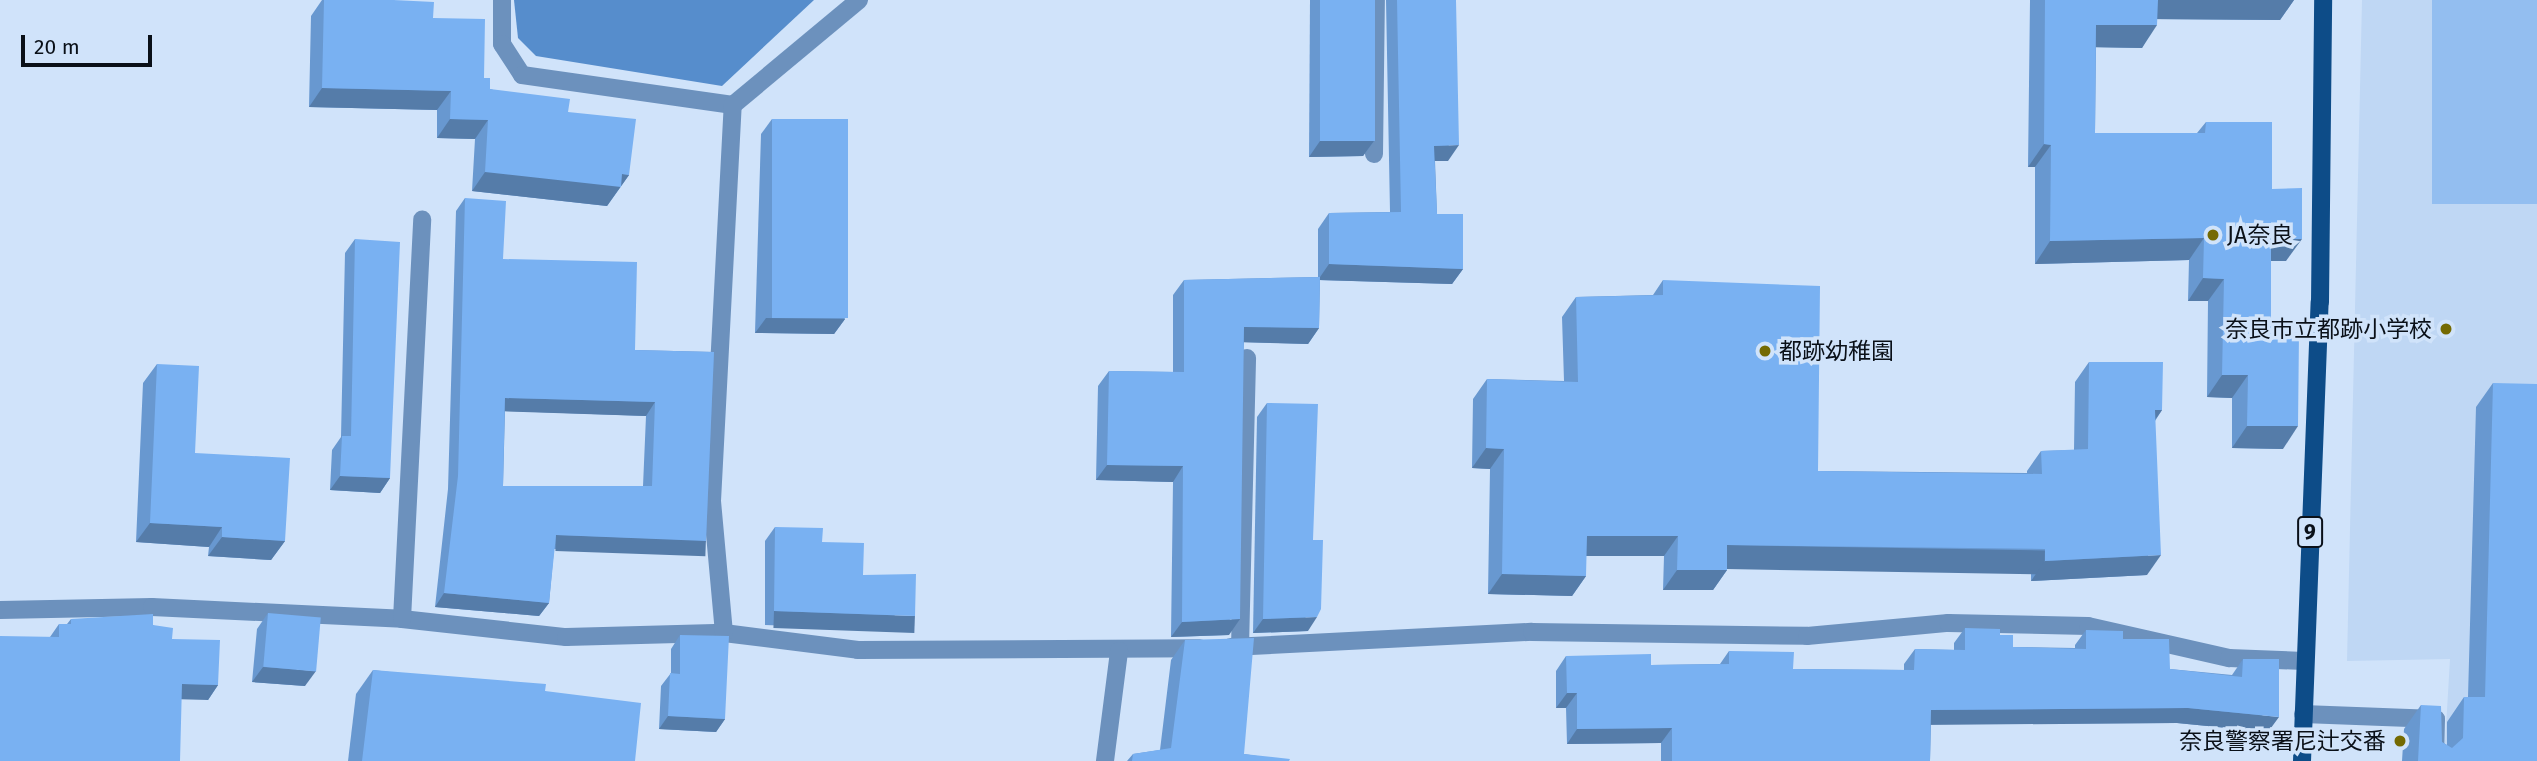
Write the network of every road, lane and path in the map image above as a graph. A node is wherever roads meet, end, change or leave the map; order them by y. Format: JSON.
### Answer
{"nodes":[{"id":1,"x":502,"y":0,"type":"edge"},
{"id":2,"x":859,"y":0,"type":"edge"},
{"id":3,"x":1376,"y":0,"type":"edge"},
{"id":4,"x":2323,"y":0,"type":"edge"},
{"id":5,"x":733,"y":105,"type":"junction"},
{"id":6,"x":1374,"y":155,"type":"edge"},
{"id":7,"x":422,"y":220,"type":"dead end"},
{"id":8,"x":1247,"y":358,"type":"edge"},
{"id":9,"x":0,"y":610,"type":"edge"},
{"id":10,"x":402,"y":619,"type":"junction"},
{"id":11,"x":724,"y":634,"type":"junction"},
{"id":12,"x":1240,"y":647,"type":"junction"},
{"id":13,"x":1119,"y":651,"type":"junction"},
{"id":14,"x":2304,"y":661,"type":"junction"},
{"id":15,"x":2303,"y":713,"type":"junction"},
{"id":16,"x":1105,"y":761,"type":"edge"},
{"id":17,"x":2302,"y":761,"type":"edge"},
{"id":18,"x":2435,"y":761,"type":"edge"}],
"edges":[{"from":1,"to":5,"type":"street"},
{"from":2,"to":5,"type":"street"},
{"from":3,"to":6,"type":"street"},
{"from":4,"to":14,"type":"main road","number":"9"},
{"from":5,"to":11,"type":"street"},
{"from":7,"to":10,"type":"street"},
{"from":8,"to":12,"type":"street"},
{"from":9,"to":10,"type":"street"},
{"from":10,"to":11,"type":"street"},
{"from":11,"to":13,"type":"street"},
{"from":12,"to":13,"type":"street"},
{"from":12,"to":14,"type":"street"},
{"from":13,"to":16,"type":"street"},
{"from":14,"to":15,"type":"main road","number":"9"},
{"from":15,"to":17,"type":"main road","number":"9"},
{"from":15,"to":18,"type":"street"}]}
